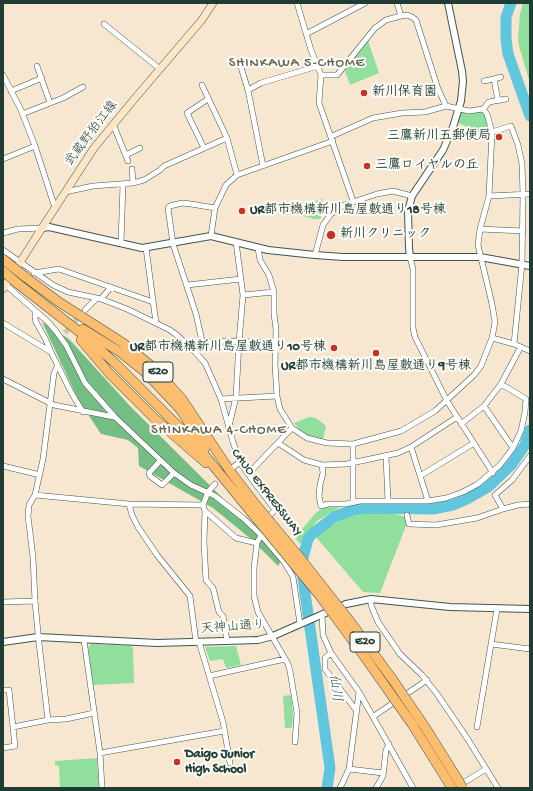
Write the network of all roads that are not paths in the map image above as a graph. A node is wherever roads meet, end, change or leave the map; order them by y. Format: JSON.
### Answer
{"nodes":[{"id":1,"x":213,"y":3,"type":"edge"},
{"id":2,"x":297,"y":3,"type":"edge"},
{"id":3,"x":366,"y":3,"type":"edge"},
{"id":4,"x":396,"y":3,"type":"edge"},
{"id":5,"x":448,"y":3,"type":"edge"},
{"id":6,"x":402,"y":16,"type":"junction"},
{"id":7,"x":104,"y":24,"type":"dead end"},
{"id":8,"x":306,"y":34,"type":"junction"},
{"id":9,"x":240,"y":64,"type":"dead end"},
{"id":10,"x":37,"y":66,"type":"dead end"},
{"id":11,"x":318,"y":66,"type":"junction"},
{"id":12,"x":160,"y":69,"type":"junction"},
{"id":13,"x":3,"y":75,"type":"edge"},
{"id":14,"x":321,"y":75,"type":"junction"},
{"id":15,"x":42,"y":78,"type":"junction"},
{"id":16,"x":501,"y":78,"type":"dead end"},
{"id":17,"x":494,"y":79,"type":"junction"},
{"id":18,"x":484,"y":81,"type":"dead end"},
{"id":19,"x":5,"y":82,"type":"edge"},
{"id":20,"x":202,"y":85,"type":"dead end"},
{"id":21,"x":83,"y":87,"type":"dead end"},
{"id":22,"x":248,"y":90,"type":"junction"},
{"id":23,"x":11,"y":91,"type":"junction"},
{"id":24,"x":208,"y":99,"type":"junction"},
{"id":25,"x":506,"y":99,"type":"dead end"},
{"id":26,"x":498,"y":101,"type":"junction"},
{"id":27,"x":50,"y":103,"type":"junction"},
{"id":28,"x":446,"y":106,"type":"junction"},
{"id":29,"x":459,"y":109,"type":"junction"},
{"id":30,"x":483,"y":109,"type":"junction"},
{"id":31,"x":22,"y":114,"type":"junction"},
{"id":32,"x":113,"y":124,"type":"junction"},
{"id":33,"x":492,"y":132,"type":"junction"},
{"id":34,"x":227,"y":138,"type":"junction"},
{"id":35,"x":332,"y":139,"type":"junction"},
{"id":36,"x":35,"y":146,"type":"junction"},
{"id":37,"x":140,"y":148,"type":"dead end"},
{"id":38,"x":204,"y":148,"type":"junction"},
{"id":39,"x":126,"y":155,"type":"junction"},
{"id":40,"x":3,"y":159,"type":"edge"},
{"id":41,"x":128,"y":160,"type":"dead end"},
{"id":42,"x":263,"y":166,"type":"junction"},
{"id":43,"x":132,"y":169,"type":"dead end"},
{"id":44,"x":237,"y":174,"type":"junction"},
{"id":45,"x":133,"y":183,"type":"junction"},
{"id":46,"x":123,"y":184,"type":"junction"},
{"id":47,"x":65,"y":192,"type":"junction"},
{"id":48,"x":523,"y":194,"type":"junction"},
{"id":49,"x":530,"y":194,"type":"edge"},
{"id":50,"x":412,"y":196,"type":"junction"},
{"id":51,"x":489,"y":196,"type":"junction"},
{"id":52,"x":353,"y":201,"type":"junction"},
{"id":53,"x":55,"y":208,"type":"junction"},
{"id":54,"x":215,"y":208,"type":"junction"},
{"id":55,"x":42,"y":228,"type":"junction"},
{"id":56,"x":480,"y":229,"type":"junction"},
{"id":57,"x":523,"y":231,"type":"junction"},
{"id":58,"x":3,"y":233,"type":"edge"},
{"id":59,"x":211,"y":236,"type":"junction"},
{"id":60,"x":236,"y":242,"type":"junction"},
{"id":61,"x":121,"y":243,"type":"junction"},
{"id":62,"x":173,"y":244,"type":"junction"},
{"id":63,"x":146,"y":248,"type":"junction"},
{"id":64,"x":258,"y":248,"type":"junction"},
{"id":65,"x":3,"y":250,"type":"edge"},
{"id":66,"x":314,"y":255,"type":"junction"},
{"id":67,"x":410,"y":257,"type":"junction"},
{"id":68,"x":480,"y":257,"type":"junction"},
{"id":69,"x":3,"y":259,"type":"edge"},
{"id":70,"x":20,"y":262,"type":"junction"},
{"id":71,"x":522,"y":264,"type":"junction"},
{"id":72,"x":530,"y":266,"type":"edge"},
{"id":73,"x":3,"y":271,"type":"edge"},
{"id":74,"x":34,"y":273,"type":"junction"},
{"id":75,"x":241,"y":279,"type":"junction"},
{"id":76,"x":21,"y":280,"type":"junction"},
{"id":77,"x":187,"y":285,"type":"junction"},
{"id":78,"x":111,"y":286,"type":"junction"},
{"id":79,"x":4,"y":287,"type":"edge"},
{"id":80,"x":274,"y":292,"type":"junction"},
{"id":81,"x":243,"y":295,"type":"junction"},
{"id":82,"x":98,"y":299,"type":"junction"},
{"id":83,"x":153,"y":302,"type":"junction"},
{"id":84,"x":84,"y":310,"type":"tunnel mouth"},
{"id":85,"x":35,"y":311,"type":"junction"},
{"id":86,"x":54,"y":312,"type":"junction"},
{"id":87,"x":3,"y":323,"type":"edge"},
{"id":88,"x":156,"y":323,"type":"junction"},
{"id":89,"x":492,"y":338,"type":"junction"},
{"id":90,"x":202,"y":341,"type":"junction"},
{"id":91,"x":239,"y":342,"type":"junction"},
{"id":92,"x":276,"y":342,"type":"junction"},
{"id":93,"x":514,"y":344,"type":"junction"},
{"id":94,"x":520,"y":348,"type":"junction"},
{"id":95,"x":194,"y":351,"type":"junction"},
{"id":96,"x":530,"y":351,"type":"edge"},
{"id":97,"x":51,"y":352,"type":"junction"},
{"id":98,"x":58,"y":365,"type":"junction"},
{"id":99,"x":3,"y":379,"type":"edge"},
{"id":100,"x":501,"y":384,"type":"junction"},
{"id":101,"x":277,"y":396,"type":"junction"},
{"id":102,"x":236,"y":397,"type":"junction"},
{"id":103,"x":221,"y":399,"type":"junction"},
{"id":104,"x":446,"y":401,"type":"junction"},
{"id":105,"x":50,"y":403,"type":"junction"},
{"id":106,"x":484,"y":406,"type":"junction"},
{"id":107,"x":83,"y":412,"type":"junction"},
{"id":108,"x":114,"y":417,"type":"junction"},
{"id":109,"x":457,"y":417,"type":"junction"},
{"id":110,"x":461,"y":424,"type":"junction"},
{"id":111,"x":229,"y":427,"type":"junction"},
{"id":112,"x":292,"y":428,"type":"junction"},
{"id":113,"x":278,"y":443,"type":"junction"},
{"id":114,"x":474,"y":443,"type":"junction"},
{"id":115,"x":353,"y":444,"type":"junction"},
{"id":116,"x":412,"y":447,"type":"junction"},
{"id":117,"x":512,"y":448,"type":"junction"},
{"id":118,"x":530,"y":456,"type":"edge"},
{"id":119,"x":386,"y":457,"type":"junction"},
{"id":120,"x":160,"y":461,"type":"junction"},
{"id":121,"x":240,"y":462,"type":"junction"},
{"id":122,"x":353,"y":463,"type":"junction"},
{"id":123,"x":322,"y":465,"type":"junction"},
{"id":124,"x":3,"y":466,"type":"edge"},
{"id":125,"x":232,"y":468,"type":"dead end"},
{"id":126,"x":174,"y":473,"type":"junction"},
{"id":127,"x":493,"y":473,"type":"junction"},
{"id":128,"x":248,"y":474,"type":"junction"},
{"id":129,"x":40,"y":475,"type":"junction"},
{"id":130,"x":420,"y":476,"type":"junction"},
{"id":131,"x":215,"y":484,"type":"dead end"},
{"id":132,"x":233,"y":491,"type":"junction"},
{"id":133,"x":208,"y":492,"type":"junction"},
{"id":134,"x":35,"y":495,"type":"junction"},
{"id":135,"x":388,"y":501,"type":"junction"},
{"id":136,"x":428,"y":501,"type":"junction"},
{"id":137,"x":353,"y":502,"type":"junction"},
{"id":138,"x":129,"y":504,"type":"junction"},
{"id":139,"x":530,"y":504,"type":"edge"},
{"id":140,"x":203,"y":505,"type":"junction"},
{"id":141,"x":253,"y":508,"type":"junction"},
{"id":142,"x":503,"y":509,"type":"junction"},
{"id":143,"x":205,"y":511,"type":"junction"},
{"id":144,"x":407,"y":515,"type":"dead end"},
{"id":145,"x":254,"y":529,"type":"junction"},
{"id":146,"x":261,"y":535,"type":"junction"},
{"id":147,"x":257,"y":543,"type":"junction"},
{"id":148,"x":371,"y":599,"type":"junction"},
{"id":149,"x":35,"y":601,"type":"junction"},
{"id":150,"x":3,"y":602,"type":"edge"},
{"id":151,"x":497,"y":609,"type":"junction"},
{"id":152,"x":530,"y":609,"type":"edge"},
{"id":153,"x":322,"y":614,"type":"junction"},
{"id":154,"x":301,"y":623,"type":"junction"},
{"id":155,"x":273,"y":636,"type":"junction"},
{"id":156,"x":38,"y":637,"type":"junction"},
{"id":157,"x":84,"y":640,"type":"junction"},
{"id":158,"x":227,"y":641,"type":"junction"},
{"id":159,"x":3,"y":642,"type":"edge"},
{"id":160,"x":197,"y":642,"type":"junction"},
{"id":161,"x":491,"y":644,"type":"junction"},
{"id":162,"x":530,"y":648,"type":"edge"},
{"id":163,"x":331,"y":653,"type":"junction"},
{"id":164,"x":285,"y":659,"type":"junction"},
{"id":165,"x":209,"y":676,"type":"junction"},
{"id":166,"x":427,"y":680,"type":"junction"},
{"id":167,"x":3,"y":690,"type":"edge"},
{"id":168,"x":359,"y":692,"type":"junction"},
{"id":169,"x":356,"y":710,"type":"junction"},
{"id":170,"x":94,"y":713,"type":"junction"},
{"id":171,"x":374,"y":716,"type":"junction"},
{"id":172,"x":48,"y":720,"type":"junction"},
{"id":173,"x":13,"y":727,"type":"junction"},
{"id":174,"x":477,"y":727,"type":"dead end"},
{"id":175,"x":224,"y":731,"type":"junction"},
{"id":176,"x":295,"y":742,"type":"dead end"},
{"id":177,"x":389,"y":744,"type":"junction"},
{"id":178,"x":3,"y":748,"type":"edge"},
{"id":179,"x":100,"y":753,"type":"junction"},
{"id":180,"x":230,"y":763,"type":"dead end"},
{"id":181,"x":349,"y":769,"type":"junction"},
{"id":182,"x":486,"y":769,"type":"junction"},
{"id":183,"x":383,"y":773,"type":"junction"},
{"id":184,"x":102,"y":788,"type":"edge"},
{"id":185,"x":340,"y":788,"type":"edge"},
{"id":186,"x":376,"y":788,"type":"edge"},
{"id":187,"x":413,"y":788,"type":"edge"},
{"id":188,"x":454,"y":788,"type":"edge"},
{"id":189,"x":463,"y":788,"type":"edge"},
{"id":190,"x":498,"y":788,"type":"edge"}],
"edges":[{"from":1,"to":12,"type":"main road","name":"武蔵野狛江線"},
{"from":2,"to":8,"type":"street"},
{"from":3,"to":8,"type":"street"},
{"from":4,"to":6,"type":"street"},
{"from":5,"to":29,"type":"street"},
{"from":6,"to":14,"type":"street"},
{"from":6,"to":28,"type":"street"},
{"from":7,"to":12,"type":"street"},
{"from":8,"to":11,"type":"street"},
{"from":9,"to":22,"type":"street"},
{"from":10,"to":15,"type":"street"},
{"from":11,"to":14,"type":"street"},
{"from":11,"to":22,"type":"street"},
{"from":12,"to":32,"type":"main road","name":"武蔵野狛江線"},
{"from":13,"to":19,"type":"street"},
{"from":14,"to":35,"type":"street"},
{"from":15,"to":23,"type":"street"},
{"from":15,"to":27,"type":"street"},
{"from":16,"to":17,"type":"street"},
{"from":17,"to":18,"type":"street"},
{"from":17,"to":26,"type":"street"},
{"from":19,"to":23,"type":"street"},
{"from":20,"to":24,"type":"street"},
{"from":21,"to":27,"type":"street"},
{"from":22,"to":42,"type":"street"},
{"from":23,"to":31,"type":"street"},
{"from":24,"to":34,"type":"street"},
{"from":24,"to":38,"type":"street"},
{"from":25,"to":26,"type":"street"},
{"from":26,"to":30,"type":"street"},
{"from":27,"to":31,"type":"street"},
{"from":28,"to":29,"type":"street"},
{"from":28,"to":35,"type":"street"},
{"from":29,"to":30,"type":"street"},
{"from":29,"to":50,"type":"street"},
{"from":30,"to":33,"type":"street"},
{"from":31,"to":36,"type":"street"},
{"from":32,"to":39,"type":"street"},
{"from":32,"to":47,"type":"main road","name":"武蔵野狛江線"},
{"from":33,"to":48,"type":"street"},
{"from":33,"to":51,"type":"street"},
{"from":34,"to":38,"type":"street"},
{"from":34,"to":44,"type":"street"},
{"from":35,"to":42,"type":"street"},
{"from":35,"to":52,"type":"street"},
{"from":36,"to":40,"type":"street"},
{"from":36,"to":53,"type":"street"},
{"from":37,"to":39,"type":"street"},
{"from":38,"to":45,"type":"street"},
{"from":39,"to":41,"type":"street"},
{"from":42,"to":44,"type":"street"},
{"from":43,"to":45,"type":"street"},
{"from":44,"to":54,"type":"street"},
{"from":45,"to":46,"type":"street"},
{"from":46,"to":47,"type":"street"},
{"from":46,"to":61,"type":"street"},
{"from":47,"to":53,"type":"main road","name":"武蔵野狛江線"},
{"from":48,"to":49,"type":"street"},
{"from":48,"to":51,"type":"street"},
{"from":48,"to":57,"type":"street"},
{"from":50,"to":52,"type":"street"},
{"from":50,"to":67,"type":"street"},
{"from":51,"to":56,"type":"street"},
{"from":52,"to":66,"type":"street"},
{"from":53,"to":55,"type":"main road","name":"武蔵野狛江線"},
{"from":54,"to":59,"type":"street"},
{"from":54,"to":62,"type":"street"},
{"from":55,"to":58,"type":"street"},
{"from":55,"to":61,"type":"street"},
{"from":55,"to":70,"type":"main road","name":"武蔵野狛江線"},
{"from":56,"to":57,"type":"street"},
{"from":56,"to":68,"type":"street"},
{"from":57,"to":71,"type":"street"},
{"from":59,"to":60,"type":"street"},
{"from":59,"to":62,"type":"street"},
{"from":60,"to":64,"type":"street"},
{"from":60,"to":75,"type":"street"},
{"from":61,"to":63,"type":"street"},
{"from":62,"to":63,"type":"street"},
{"from":62,"to":77,"type":"street"},
{"from":63,"to":83,"type":"street"},
{"from":64,"to":66,"type":"street"},
{"from":64,"to":80,"type":"street"},
{"from":65,"to":70,"type":"street"},
{"from":66,"to":67,"type":"street"},
{"from":67,"to":68,"type":"street"},
{"from":67,"to":104,"type":"street"},
{"from":68,"to":71,"type":"street"},
{"from":68,"to":89,"type":"street"},
{"from":69,"to":76,"type":"highway","name":"CHUO EXPRESSWAY","number":"E20","bridge":true},
{"from":70,"to":74,"type":"street"},
{"from":70,"to":79,"type":"main road","name":"武蔵野狛江線"},
{"from":71,"to":72,"type":"street"},
{"from":71,"to":93,"type":"street"},
{"from":73,"to":76,"type":"highway","name":"CHUO EXPRESSWAY","number":"E20","bridge":true},
{"from":74,"to":78,"type":"street"},
{"from":74,"to":82,"type":"street"},
{"from":75,"to":77,"type":"street"},
{"from":75,"to":81,"type":"street"},
{"from":76,"to":86,"type":"highway","name":"CHUO EXPRESSWAY","number":"E20"},
{"from":76,"to":141,"type":"highway","name":"CHUO EXPRESSWAY","number":"E20"},
{"from":77,"to":90,"type":"street"},
{"from":78,"to":82,"type":"street"},
{"from":78,"to":83,"type":"street"},
{"from":79,"to":85,"type":"street"},
{"from":80,"to":81,"type":"street"},
{"from":80,"to":92,"type":"street"},
{"from":81,"to":91,"type":"street"},
{"from":82,"to":84,"type":"street"},
{"from":82,"to":88,"type":"street"},
{"from":83,"to":88,"type":"street"},
{"from":85,"to":97,"type":"street"},
{"from":85,"to":108,"type":"street"},
{"from":86,"to":132,"type":"highway"},
{"from":86,"to":132,"type":"highway"},
{"from":87,"to":97,"type":"street"},
{"from":88,"to":95,"type":"street"},
{"from":89,"to":93,"type":"street"},
{"from":89,"to":104,"type":"street"},
{"from":90,"to":91,"type":"street"},
{"from":90,"to":95,"type":"street"},
{"from":91,"to":92,"type":"street"},
{"from":91,"to":102,"type":"street"},
{"from":92,"to":101,"type":"street"},
{"from":93,"to":94,"type":"street"},
{"from":94,"to":96,"type":"street"},
{"from":94,"to":100,"type":"street"},
{"from":95,"to":103,"type":"street"},
{"from":97,"to":98,"type":"street"},
{"from":98,"to":105,"type":"street"},
{"from":98,"to":107,"type":"street"},
{"from":99,"to":105,"type":"street"},
{"from":100,"to":106,"type":"street"},
{"from":100,"to":117,"type":"street"},
{"from":101,"to":102,"type":"street"},
{"from":101,"to":112,"type":"street"},
{"from":102,"to":103,"type":"street"},
{"from":102,"to":111,"type":"street"},
{"from":103,"to":111,"type":"street"},
{"from":104,"to":109,"type":"street"},
{"from":104,"to":115,"type":"street"},
{"from":105,"to":107,"type":"street"},
{"from":105,"to":129,"type":"street"},
{"from":106,"to":110,"type":"street"},
{"from":106,"to":117,"type":"street"},
{"from":107,"to":108,"type":"street"},
{"from":108,"to":120,"type":"street"},
{"from":109,"to":110,"type":"street"},
{"from":109,"to":116,"type":"street"},
{"from":110,"to":114,"type":"street"},
{"from":111,"to":121,"type":"street"},
{"from":112,"to":113,"type":"street"},
{"from":112,"to":115,"type":"street"},
{"from":113,"to":123,"type":"street"},
{"from":113,"to":128,"type":"street"},
{"from":114,"to":127,"type":"street"},
{"from":114,"to":130,"type":"street"},
{"from":115,"to":122,"type":"street"},
{"from":116,"to":119,"type":"street"},
{"from":116,"to":130,"type":"street"},
{"from":117,"to":127,"type":"street"},
{"from":118,"to":142,"type":"street"},
{"from":119,"to":122,"type":"street"},
{"from":119,"to":135,"type":"street"},
{"from":120,"to":126,"type":"street"},
{"from":120,"to":126,"type":"street"},
{"from":121,"to":125,"type":"street"},
{"from":121,"to":128,"type":"street"},
{"from":122,"to":123,"type":"street"},
{"from":122,"to":137,"type":"street"},
{"from":123,"to":137,"type":"street"},
{"from":124,"to":129,"type":"street"},
{"from":126,"to":133,"type":"street"},
{"from":127,"to":136,"type":"street"},
{"from":128,"to":145,"type":"street"},
{"from":129,"to":134,"type":"street"},
{"from":130,"to":136,"type":"street"},
{"from":131,"to":133,"type":"street"},
{"from":132,"to":141,"type":"highway","name":"CHUO EXPRESSWAY","number":"E20"},
{"from":133,"to":140,"type":"street"},
{"from":133,"to":145,"type":"street"},
{"from":134,"to":138,"type":"street"},
{"from":134,"to":149,"type":"street"},
{"from":135,"to":136,"type":"street"},
{"from":135,"to":137,"type":"street"},
{"from":138,"to":140,"type":"street"},
{"from":138,"to":160,"type":"street"},
{"from":139,"to":142,"type":"street"},
{"from":140,"to":143,"type":"street"},
{"from":141,"to":188,"type":"highway","name":"CHUO EXPRESSWAY","number":"E20","bridge":true},
{"from":141,"to":189,"type":"highway","name":"CHUO EXPRESSWAY","number":"E20","bridge":true},
{"from":142,"to":144,"type":"street"},
{"from":143,"to":147,"type":"street"},
{"from":143,"to":158,"type":"street"},
{"from":145,"to":146,"type":"street"},
{"from":146,"to":147,"type":"street"},
{"from":146,"to":154,"type":"street"},
{"from":147,"to":155,"type":"street"},
{"from":148,"to":151,"type":"street","name":"天神山通り"},
{"from":148,"to":153,"type":"street","name":"天神山通り"},
{"from":148,"to":166,"type":"street"},
{"from":149,"to":150,"type":"street"},
{"from":149,"to":156,"type":"street"},
{"from":151,"to":152,"type":"street","name":"天神山通り"},
{"from":151,"to":161,"type":"street"},
{"from":153,"to":154,"type":"street","name":"天神山通り"},
{"from":153,"to":163,"type":"street"},
{"from":154,"to":155,"type":"street","name":"天神山通り"},
{"from":155,"to":158,"type":"street","name":"天神山通り"},
{"from":155,"to":164,"type":"street"},
{"from":156,"to":157,"type":"street","name":"天神山通り"},
{"from":156,"to":159,"type":"street","name":"天神山通り"},
{"from":156,"to":172,"type":"street"},
{"from":157,"to":160,"type":"street","name":"天神山通り"},
{"from":157,"to":170,"type":"street"},
{"from":158,"to":160,"type":"street","name":"天神山通り"},
{"from":160,"to":165,"type":"street"},
{"from":161,"to":162,"type":"street"},
{"from":161,"to":174,"type":"street"},
{"from":163,"to":168,"type":"street"},
{"from":163,"to":169,"type":"street"},
{"from":164,"to":165,"type":"street"},
{"from":164,"to":176,"type":"street"},
{"from":165,"to":175,"type":"street"},
{"from":166,"to":171,"type":"street"},
{"from":166,"to":182,"type":"street"},
{"from":167,"to":173,"type":"street"},
{"from":168,"to":169,"type":"street"},
{"from":168,"to":171,"type":"street"},
{"from":169,"to":181,"type":"street"},
{"from":170,"to":172,"type":"street"},
{"from":170,"to":179,"type":"street"},
{"from":171,"to":177,"type":"street"},
{"from":172,"to":173,"type":"street"},
{"from":173,"to":178,"type":"street"},
{"from":175,"to":179,"type":"street"},
{"from":175,"to":180,"type":"street"},
{"from":177,"to":183,"type":"street"},
{"from":177,"to":187,"type":"street"},
{"from":179,"to":184,"type":"street"},
{"from":181,"to":183,"type":"street"},
{"from":181,"to":185,"type":"street"},
{"from":182,"to":188,"type":"street"},
{"from":182,"to":190,"type":"street"},
{"from":183,"to":186,"type":"street"}]}
